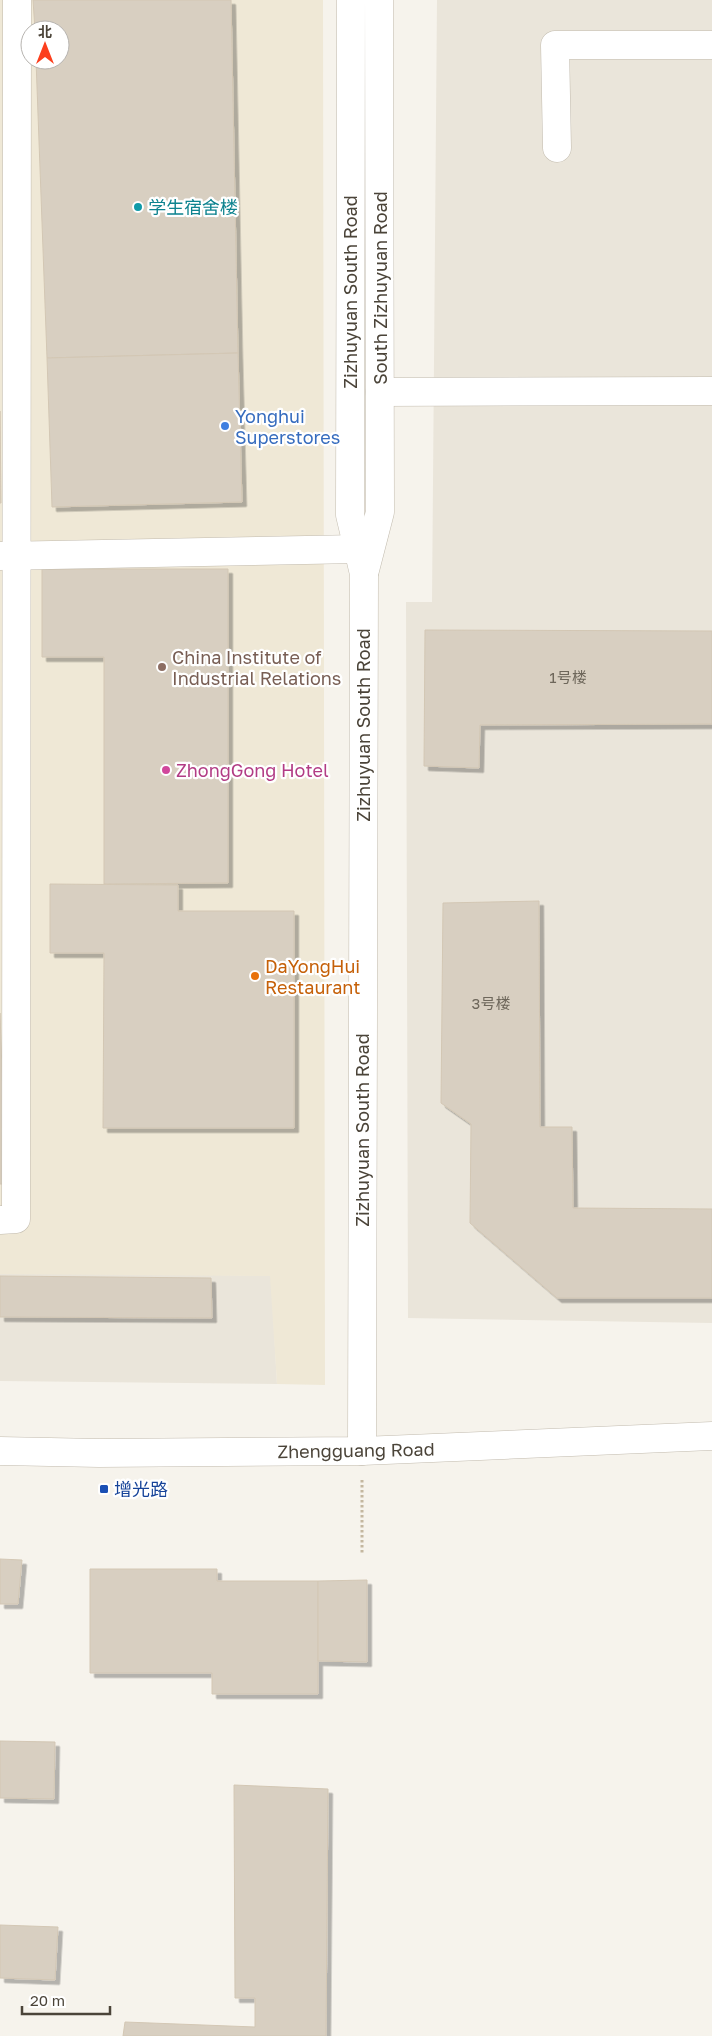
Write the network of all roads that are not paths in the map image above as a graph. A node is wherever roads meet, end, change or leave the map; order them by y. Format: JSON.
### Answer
{"nodes":[{"id":1,"x":16,"y":0,"type":"edge"},
{"id":2,"x":351,"y":0,"type":"edge"},
{"id":3,"x":379,"y":0,"type":"edge"},
{"id":4,"x":712,"y":45,"type":"edge"},
{"id":5,"x":557,"y":148,"type":"dead end"},
{"id":6,"x":712,"y":391,"type":"edge"},
{"id":7,"x":380,"y":392,"type":"junction"},
{"id":8,"x":8,"y":556,"type":"edge"},
{"id":9,"x":361,"y":562,"type":"junction"},
{"id":10,"x":0,"y":1220,"type":"edge"},
{"id":11,"x":712,"y":1436,"type":"edge"},
{"id":12,"x":0,"y":1451,"type":"edge"},
{"id":13,"x":362,"y":1452,"type":"junction"}],
"edges":[{"from":1,"to":8,"type":"street"},
{"from":2,"to":9,"type":"street","name":"Zizhuyuan South Road"},
{"from":3,"to":7,"type":"street","name":"South Zizhuyuan Road"},
{"from":4,"to":5,"type":"street"},
{"from":6,"to":7,"type":"street"},
{"from":7,"to":9,"type":"street","name":"South Zizhuyuan Road"},
{"from":8,"to":9,"type":"street"},
{"from":8,"to":10,"type":"street"},
{"from":9,"to":13,"type":"street","name":"Zizhuyuan South Road"},
{"from":11,"to":13,"type":"street","name":"Zhengguang Road"},
{"from":12,"to":13,"type":"street","name":"Zhengguang Road"}]}
